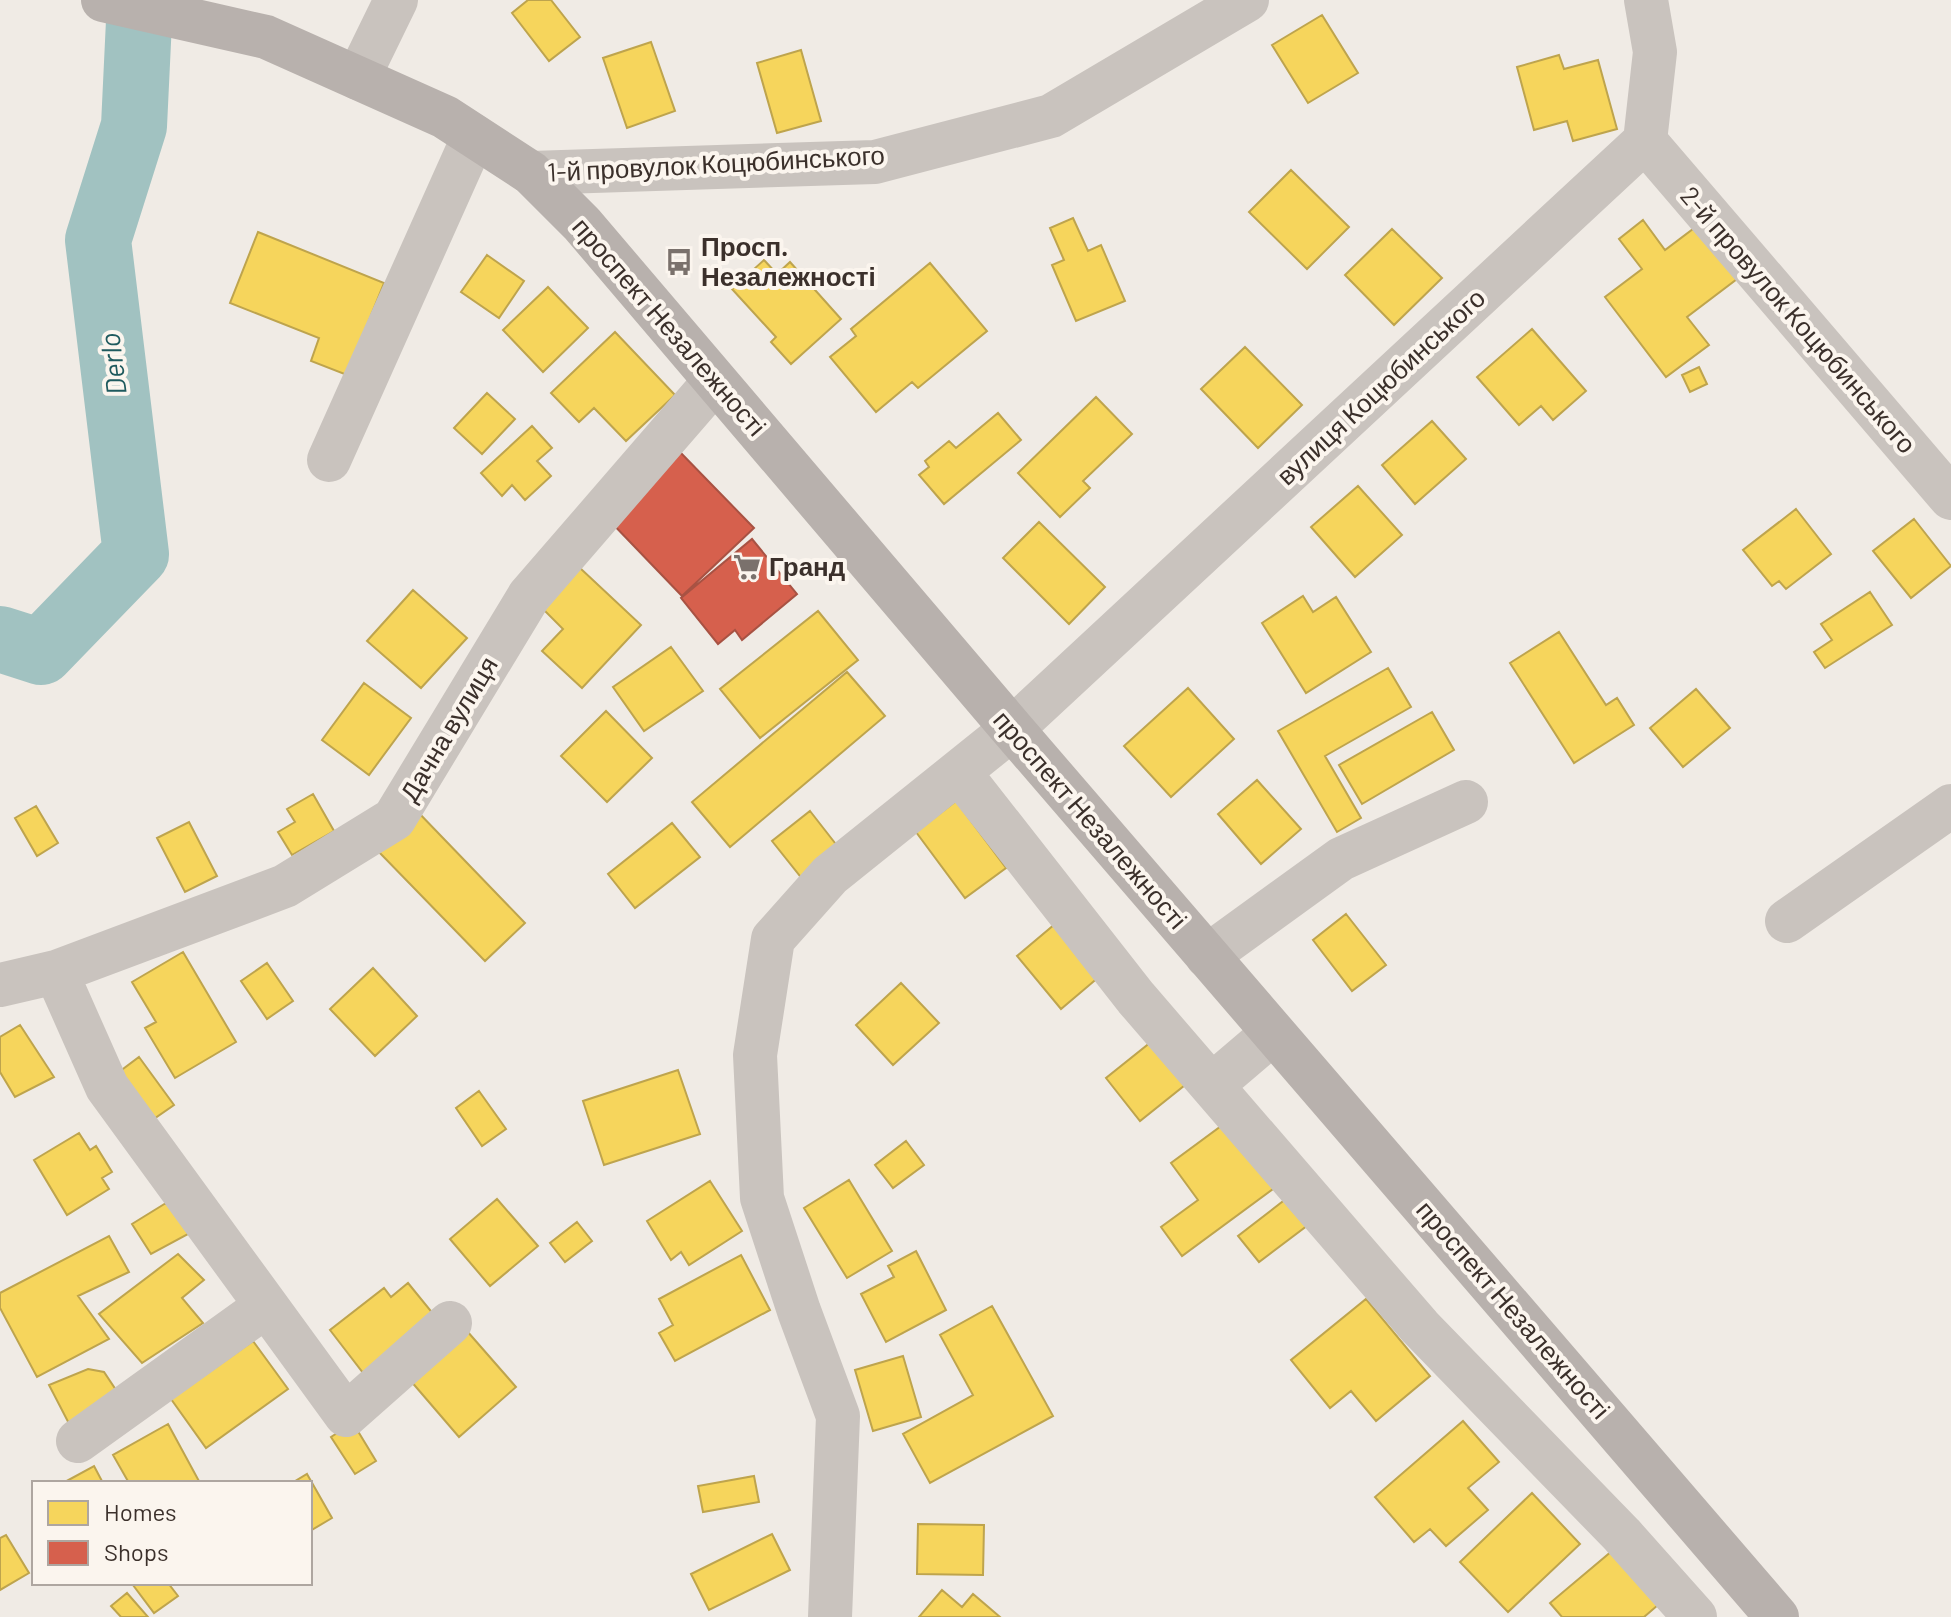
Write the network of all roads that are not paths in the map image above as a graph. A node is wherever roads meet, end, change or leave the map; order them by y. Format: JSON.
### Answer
{"nodes":[{"id":1,"x":105,"y":0,"type":"edge"},
{"id":2,"x":396,"y":0,"type":"edge"},
{"id":3,"x":1247,"y":0,"type":"edge"},
{"id":4,"x":1646,"y":0,"type":"edge"},
{"id":5,"x":358,"y":78,"type":"junction"},
{"id":6,"x":474,"y":136,"type":"junction"},
{"id":7,"x":1645,"y":141,"type":"junction"},
{"id":8,"x":531,"y":173,"type":"junction"},
{"id":9,"x":715,"y":381,"type":"junction"},
{"id":10,"x":329,"y":460,"type":"dead end"},
{"id":11,"x":1951,"y":498,"type":"edge"},
{"id":12,"x":1012,"y":729,"type":"junction"},
{"id":13,"x":959,"y":772,"type":"junction"},
{"id":14,"x":1466,"y":802,"type":"dead end"},
{"id":15,"x":1951,"y":806,"type":"edge"},
{"id":16,"x":1787,"y":921,"type":"dead end"},
{"id":17,"x":1207,"y":956,"type":"junction"},
{"id":18,"x":56,"y":972,"type":"junction"},
{"id":19,"x":0,"y":985,"type":"edge"},
{"id":20,"x":1273,"y":1033,"type":"junction"},
{"id":21,"x":1212,"y":1085,"type":"junction"},
{"id":22,"x":266,"y":1306,"type":"junction"},
{"id":23,"x":450,"y":1323,"type":"dead end"},
{"id":24,"x":78,"y":1441,"type":"dead end"},
{"id":25,"x":830,"y":1617,"type":"edge"},
{"id":26,"x":1695,"y":1617,"type":"edge"},
{"id":27,"x":1777,"y":1617,"type":"edge"}],
"edges":[{"from":1,"to":5,"type":"main road","name":"проспект Незалежності"},
{"from":2,"to":5,"type":"street"},
{"from":3,"to":8,"type":"street","name":"1-й провулок Коцюбинського"},
{"from":4,"to":7,"type":"street"},
{"from":5,"to":6,"type":"main road","name":"проспект Незалежності"},
{"from":6,"to":8,"type":"main road","name":"проспект Незалежності"},
{"from":6,"to":10,"type":"street"},
{"from":7,"to":11,"type":"street","name":"2-й провулок Коцюбинського"},
{"from":7,"to":12,"type":"street","name":"вулиця Коцюбинського"},
{"from":8,"to":9,"type":"main road","name":"проспект Незалежності"},
{"from":9,"to":12,"type":"main road","name":"проспект Незалежності"},
{"from":9,"to":18,"type":"street","name":"Дачна вулиця"},
{"from":12,"to":13,"type":"street","name":"вулиця Коцюбинського"},
{"from":12,"to":17,"type":"main road","name":"проспект Незалежності"},
{"from":13,"to":21,"type":"street"},
{"from":13,"to":25,"type":"street","name":"вулиця Коцюбинського"},
{"from":14,"to":17,"type":"street"},
{"from":15,"to":16,"type":"street"},
{"from":17,"to":20,"type":"main road","name":"проспект Незалежності"},
{"from":18,"to":19,"type":"street","name":"Дачна вулиця"},
{"from":18,"to":22,"type":"street"},
{"from":20,"to":21,"type":"street"},
{"from":20,"to":27,"type":"main road","name":"проспект Незалежності"},
{"from":21,"to":26,"type":"street"},
{"from":22,"to":23,"type":"street"},
{"from":22,"to":24,"type":"street"}]}
